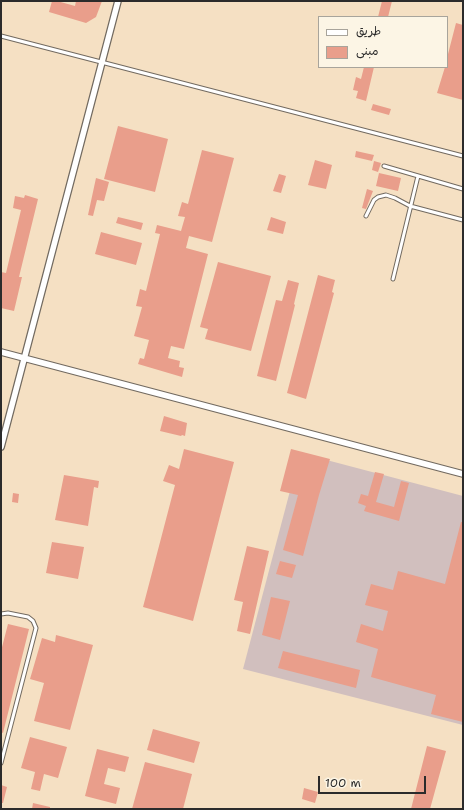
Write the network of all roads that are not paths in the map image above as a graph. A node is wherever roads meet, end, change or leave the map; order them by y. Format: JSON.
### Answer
{"nodes":[{"id":1,"x":118,"y":1,"type":"edge"},
{"id":2,"x":1,"y":36,"type":"edge"},
{"id":3,"x":102,"y":63,"type":"junction"},
{"id":4,"x":463,"y":156,"type":"edge"},
{"id":5,"x":384,"y":166,"type":"dead end"},
{"id":6,"x":418,"y":176,"type":"junction"},
{"id":7,"x":463,"y":189,"type":"edge"},
{"id":8,"x":410,"y":206,"type":"junction"},
{"id":9,"x":366,"y":216,"type":"dead end"},
{"id":10,"x":463,"y":220,"type":"edge"},
{"id":11,"x":393,"y":280,"type":"dead end"},
{"id":12,"x":1,"y":352,"type":"edge"},
{"id":13,"x":24,"y":358,"type":"junction"},
{"id":14,"x":1,"y":447,"type":"edge"},
{"id":15,"x":463,"y":474,"type":"edge"},
{"id":16,"x":1,"y":614,"type":"edge"},
{"id":17,"x":1,"y":763,"type":"edge"}],
"edges":[{"from":1,"to":3,"type":"street"},
{"from":2,"to":3,"type":"lane"},
{"from":3,"to":4,"type":"lane"},
{"from":3,"to":13,"type":"street"},
{"from":5,"to":6,"type":"lane"},
{"from":6,"to":7,"type":"lane"},
{"from":6,"to":8,"type":"lane"},
{"from":8,"to":9,"type":"lane"},
{"from":8,"to":10,"type":"lane"},
{"from":8,"to":11,"type":"lane"},
{"from":12,"to":13,"type":"street"},
{"from":13,"to":14,"type":"street"},
{"from":13,"to":15,"type":"street"},
{"from":16,"to":17,"type":"lane"}]}
